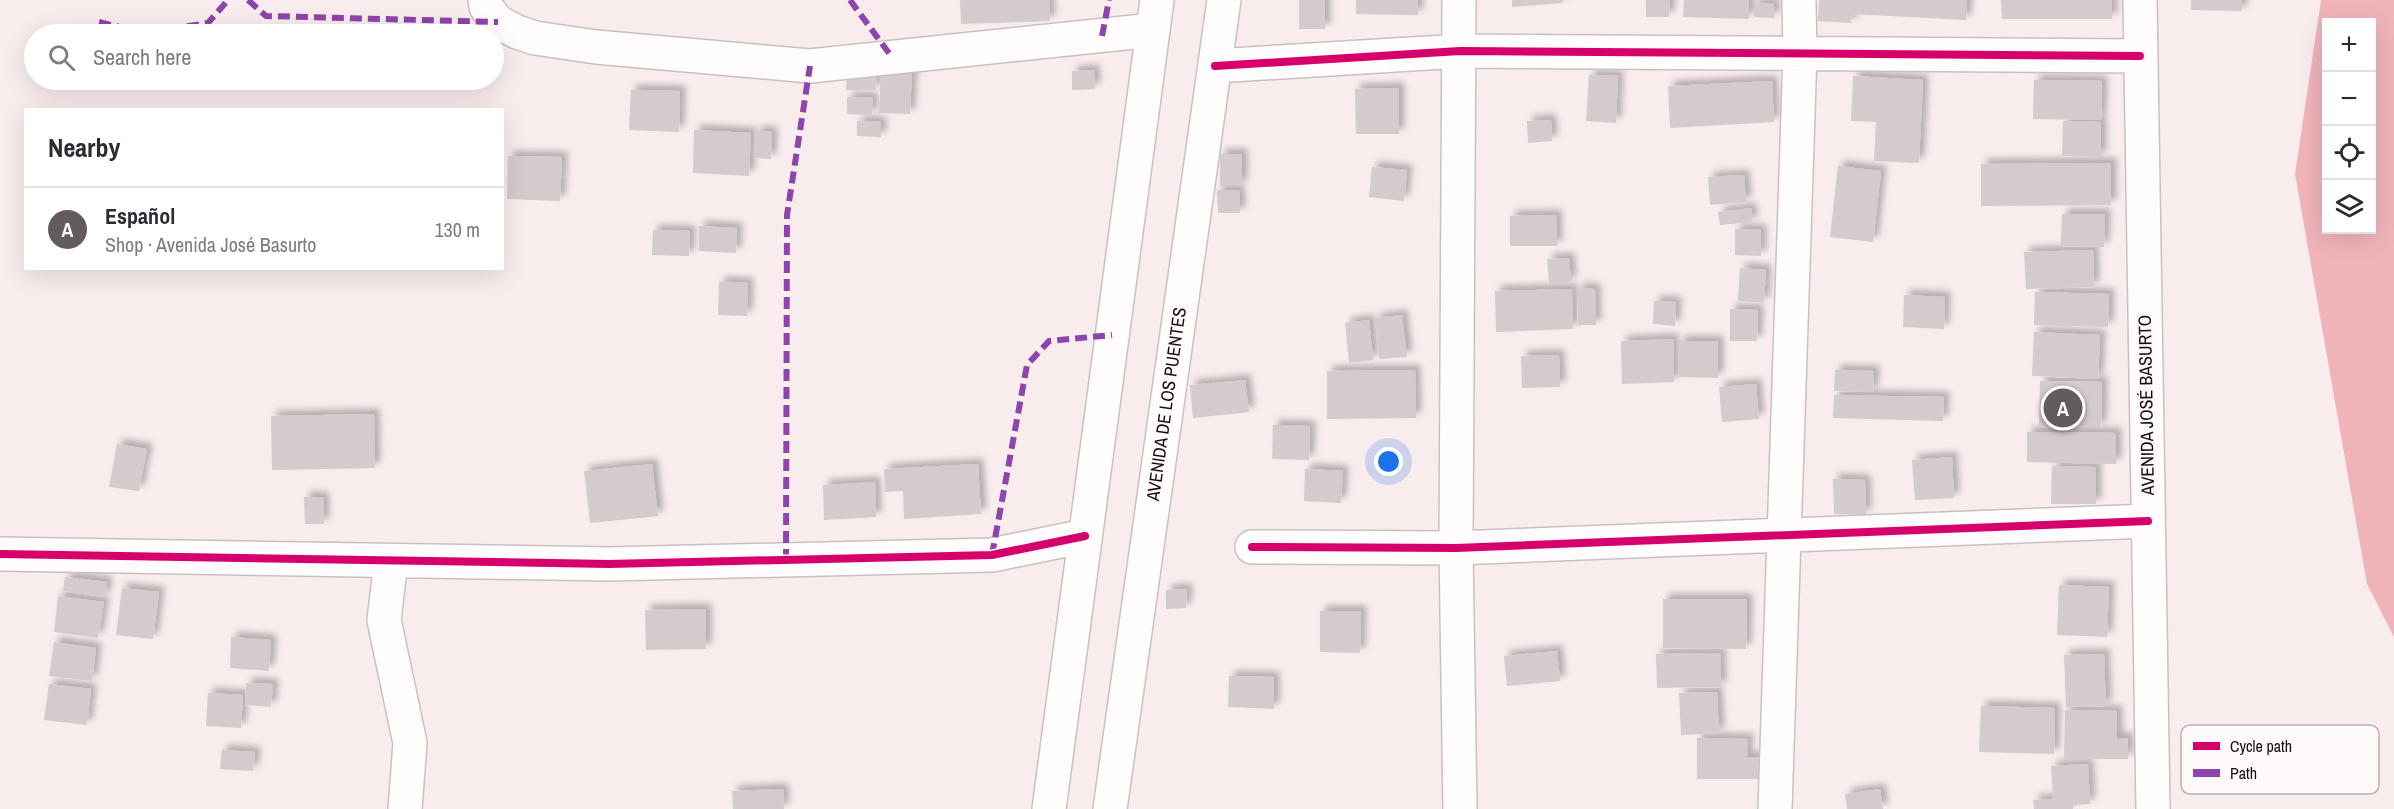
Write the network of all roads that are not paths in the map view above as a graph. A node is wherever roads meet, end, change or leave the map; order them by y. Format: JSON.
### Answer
{"nodes":[{"id":1,"x":485,"y":0,"type":"edge"},
{"id":2,"x":1224,"y":0,"type":"edge"},
{"id":3,"x":1459,"y":0,"type":"edge"},
{"id":4,"x":1799,"y":0,"type":"edge"},
{"id":5,"x":2140,"y":0,"type":"edge"},
{"id":6,"x":1155,"y":15,"type":"edge"},
{"id":7,"x":502,"y":24,"type":"edge"},
{"id":8,"x":504,"y":25,"type":"edge"},
{"id":9,"x":1460,"y":51,"type":"junction"},
{"id":10,"x":1800,"y":53,"type":"junction"},
{"id":11,"x":2140,"y":56,"type":"junction"},
{"id":12,"x":1215,"y":66,"type":"junction"},
{"id":13,"x":2148,"y":521,"type":"junction"},
{"id":14,"x":1085,"y":536,"type":"junction"},
{"id":15,"x":1784,"y":537,"type":"junction"},
{"id":16,"x":1252,"y":546,"type":"dead end"},
{"id":17,"x":1456,"y":548,"type":"junction"},
{"id":18,"x":0,"y":554,"type":"edge"},
{"id":19,"x":391,"y":561,"type":"junction"},
{"id":20,"x":405,"y":809,"type":"edge"},
{"id":21,"x":1049,"y":809,"type":"edge"},
{"id":22,"x":1110,"y":809,"type":"edge"},
{"id":23,"x":1460,"y":809,"type":"edge"},
{"id":24,"x":1775,"y":809,"type":"edge"},
{"id":25,"x":2153,"y":809,"type":"edge"}],
"edges":[{"from":1,"to":7,"type":"street"},
{"from":2,"to":12,"type":"street","name":"AVENIDA DE LOS PUENTES"},
{"from":3,"to":9,"type":"street"},
{"from":4,"to":10,"type":"street"},
{"from":5,"to":11,"type":"street","name":"AVENIDA JOSÉ BASURTO"},
{"from":6,"to":8,"type":"street"},
{"from":6,"to":14,"type":"street"},
{"from":9,"to":10,"type":"street"},
{"from":9,"to":12,"type":"street"},
{"from":9,"to":17,"type":"street"},
{"from":10,"to":11,"type":"street"},
{"from":10,"to":15,"type":"street"},
{"from":11,"to":13,"type":"street","name":"AVENIDA JOSÉ BASURTO"},
{"from":12,"to":22,"type":"street","name":"AVENIDA DE LOS PUENTES"},
{"from":13,"to":15,"type":"street"},
{"from":13,"to":25,"type":"street","name":"AVENIDA JOSÉ BASURTO"},
{"from":14,"to":19,"type":"street"},
{"from":14,"to":21,"type":"street"},
{"from":15,"to":17,"type":"street"},
{"from":15,"to":24,"type":"street"},
{"from":16,"to":17,"type":"street"},
{"from":17,"to":23,"type":"street"},
{"from":18,"to":19,"type":"street"},
{"from":19,"to":20,"type":"street"}]}
